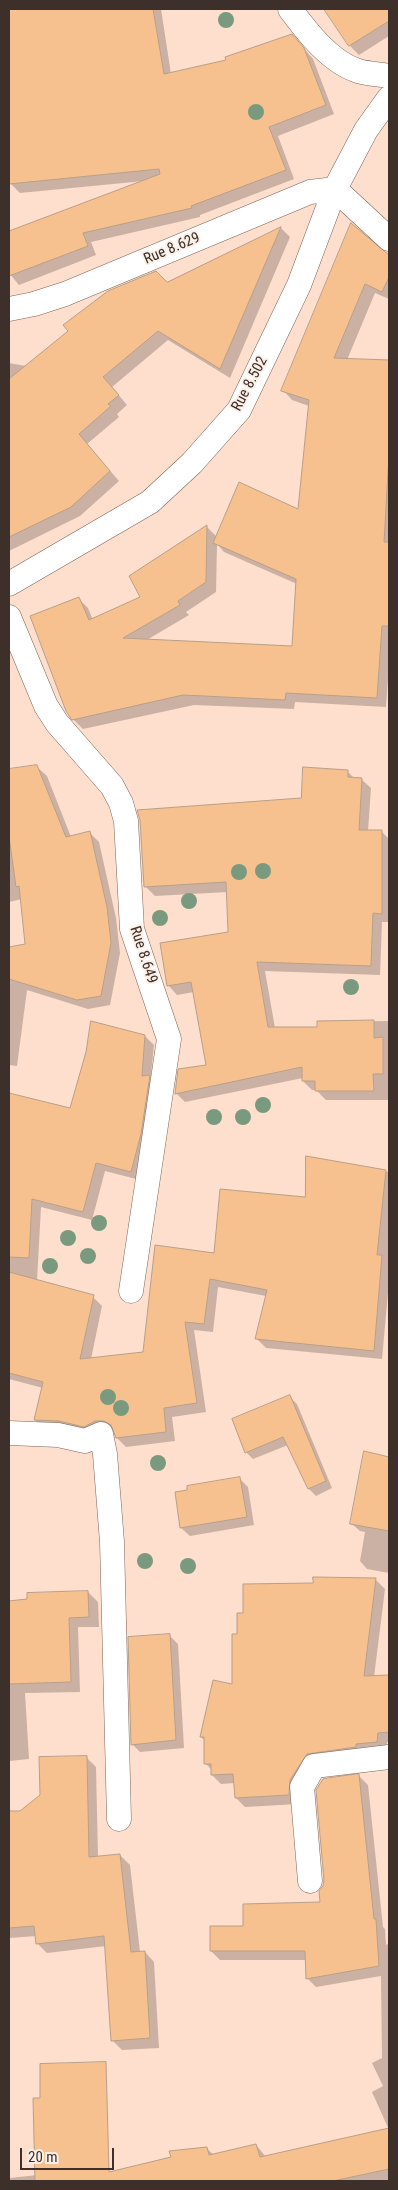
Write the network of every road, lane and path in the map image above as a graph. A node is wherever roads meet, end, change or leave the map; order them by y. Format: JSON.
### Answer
{"nodes":[{"id":1,"x":290,"y":9,"type":"edge"},
{"id":2,"x":389,"y":76,"type":"edge"},
{"id":3,"x":389,"y":98,"type":"edge"},
{"id":4,"x":336,"y":190,"type":"junction"},
{"id":5,"x":389,"y":239,"type":"edge"},
{"id":6,"x":9,"y":309,"type":"edge"},
{"id":7,"x":9,"y":584,"type":"edge"},
{"id":8,"x":9,"y":617,"type":"edge"},
{"id":9,"x":131,"y":1291,"type":"dead end"},
{"id":10,"x":9,"y":1433,"type":"edge"},
{"id":11,"x":389,"y":1757,"type":"edge"},
{"id":12,"x":119,"y":1819,"type":"dead end"},
{"id":13,"x":310,"y":1881,"type":"dead end"}],
"edges":[{"from":1,"to":2,"type":"street"},
{"from":3,"to":4,"type":"street","name":"Rue 8.502"},
{"from":4,"to":5,"type":"street"},
{"from":4,"to":6,"type":"street","name":"Rue 8.629"},
{"from":4,"to":7,"type":"street","name":"Rue 8.502"},
{"from":8,"to":9,"type":"street","name":"Rue 8.649"},
{"from":10,"to":12,"type":"street"},
{"from":11,"to":13,"type":"street"}]}
